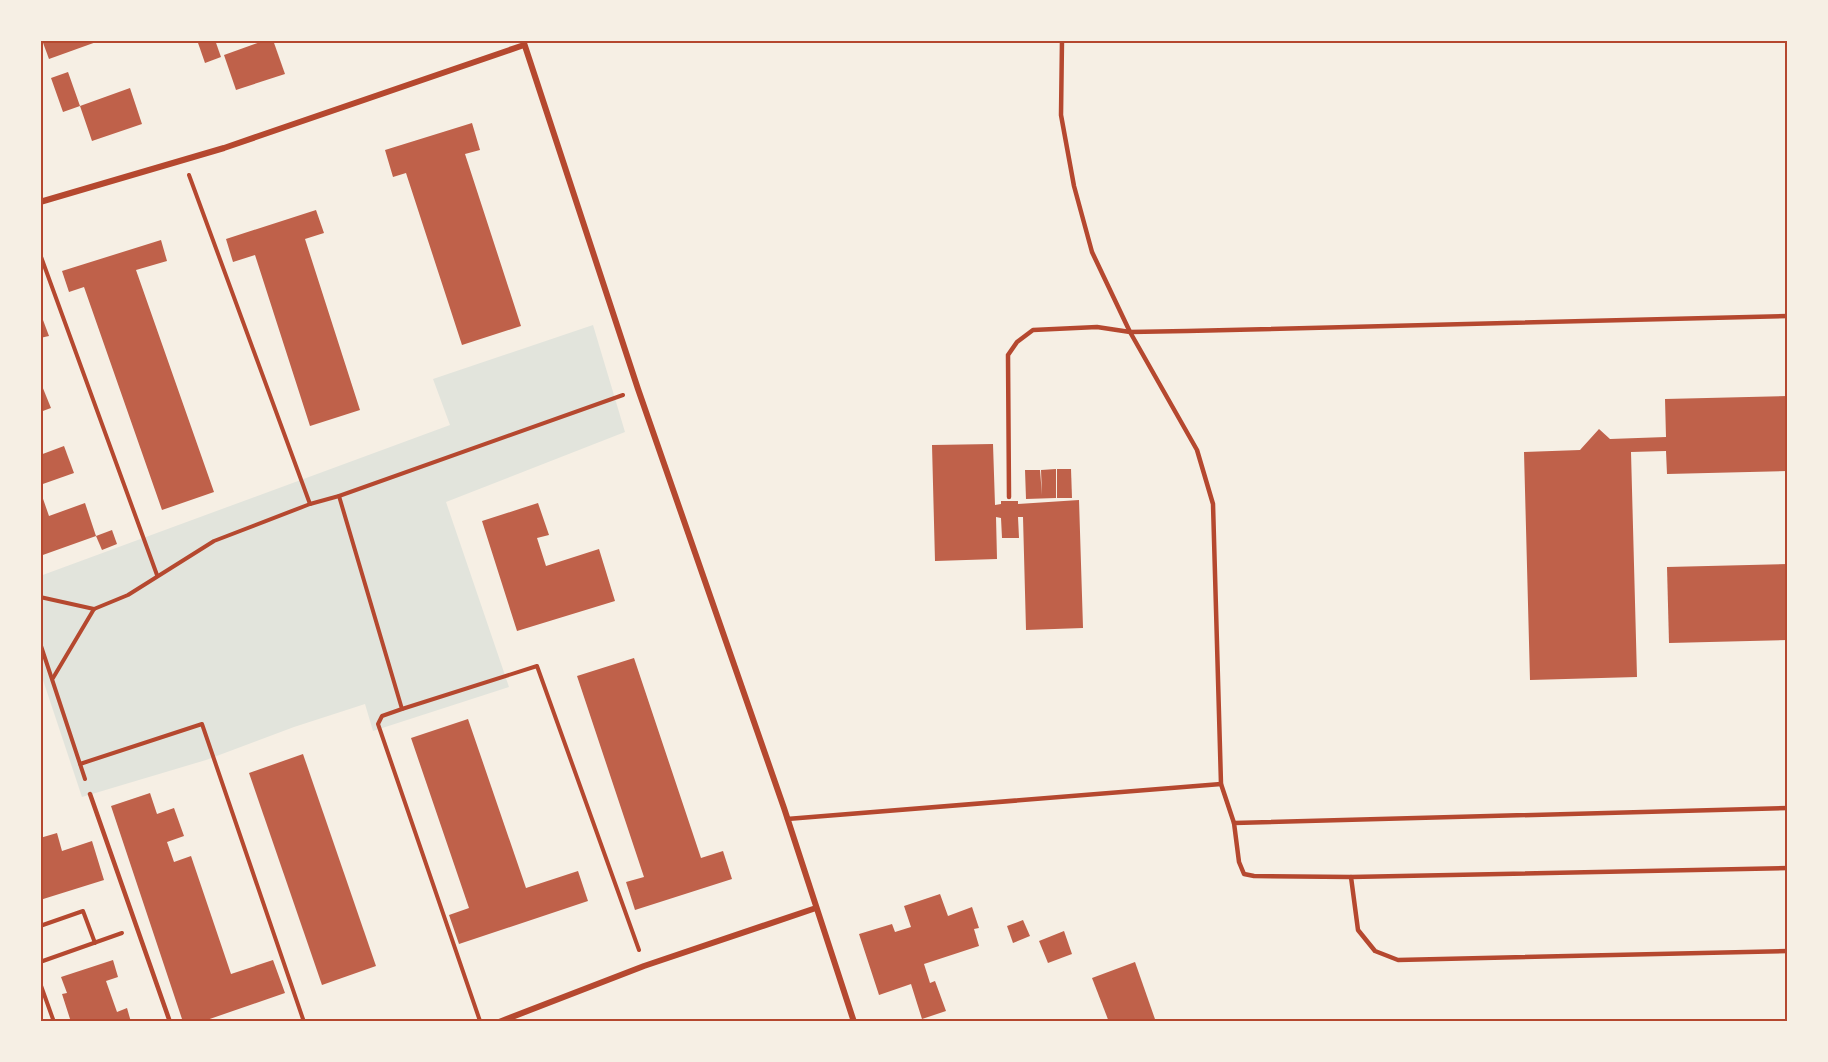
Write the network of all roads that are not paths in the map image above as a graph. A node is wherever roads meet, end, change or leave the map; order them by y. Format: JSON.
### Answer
{"nodes":[{"id":1,"x":1062,"y":40,"type":"edge"},
{"id":2,"x":524,"y":43,"type":"edge"},
{"id":3,"x":40,"y":202,"type":"edge"},
{"id":4,"x":1788,"y":316,"type":"edge"},
{"id":5,"x":1130,"y":332,"type":"junction"},
{"id":6,"x":1009,"y":497,"type":"dead end"},
{"id":7,"x":1221,"y":784,"type":"junction"},
{"id":8,"x":90,"y":794,"type":"road end"},
{"id":9,"x":1788,"y":808,"type":"edge"},
{"id":10,"x":787,"y":819,"type":"junction"},
{"id":11,"x":1234,"y":823,"type":"junction"},
{"id":12,"x":1788,"y":868,"type":"edge"},
{"id":13,"x":1351,"y":877,"type":"junction"},
{"id":14,"x":816,"y":908,"type":"junction"},
{"id":15,"x":1788,"y":951,"type":"edge"},
{"id":16,"x":170,"y":1022,"type":"edge"},
{"id":17,"x":499,"y":1022,"type":"edge"},
{"id":18,"x":854,"y":1022,"type":"edge"}],
"edges":[{"from":1,"to":5,"type":"lane"},
{"from":2,"to":3,"type":"street"},
{"from":2,"to":10,"type":"street"},
{"from":4,"to":5,"type":"lane"},
{"from":5,"to":6,"type":"lane"},
{"from":5,"to":7,"type":"lane"},
{"from":7,"to":10,"type":"lane"},
{"from":7,"to":11,"type":"lane"},
{"from":8,"to":16,"type":"lane"},
{"from":9,"to":11,"type":"lane"},
{"from":10,"to":14,"type":"street"},
{"from":11,"to":13,"type":"lane"},
{"from":12,"to":13,"type":"lane"},
{"from":13,"to":15,"type":"lane"},
{"from":14,"to":17,"type":"street"},
{"from":14,"to":18,"type":"street"}]}
